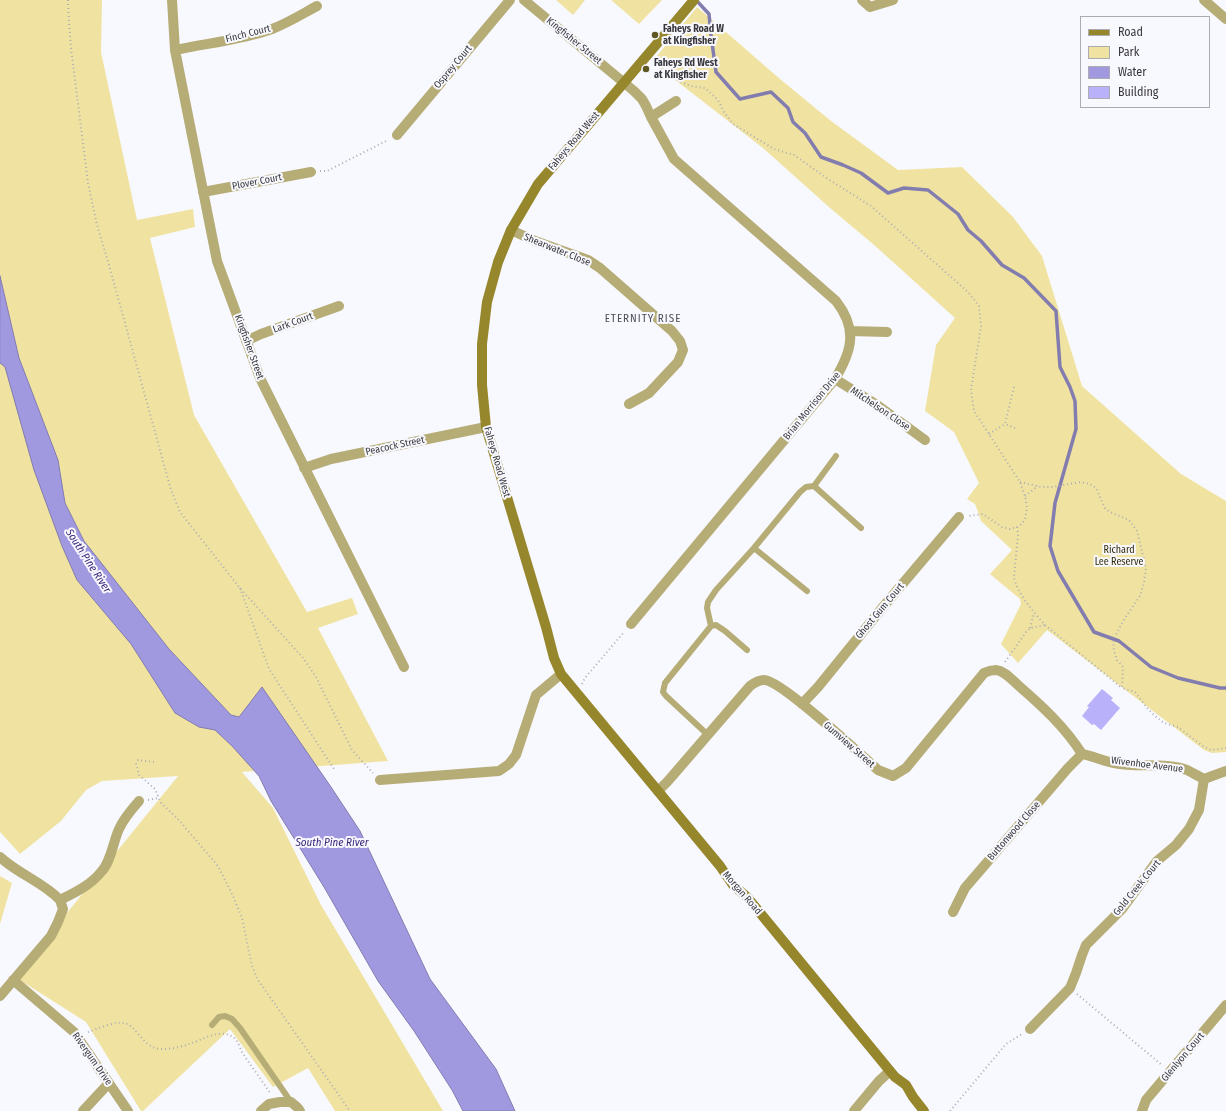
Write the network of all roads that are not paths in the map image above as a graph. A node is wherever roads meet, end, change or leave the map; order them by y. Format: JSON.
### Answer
{"nodes":[{"id":1,"x":172,"y":0,"type":"edge"},
{"id":2,"x":510,"y":0,"type":"edge"},
{"id":3,"x":524,"y":0,"type":"edge"},
{"id":4,"x":694,"y":0,"type":"edge"},
{"id":5,"x":862,"y":0,"type":"edge"},
{"id":6,"x":893,"y":0,"type":"edge"},
{"id":7,"x":1204,"y":0,"type":"edge"},
{"id":8,"x":317,"y":6,"type":"dead end"},
{"id":9,"x":1226,"y":19,"type":"edge"},
{"id":10,"x":175,"y":50,"type":"junction"},
{"id":11,"x":624,"y":82,"type":"junction"},
{"id":12,"x":676,"y":101,"type":"dead end"},
{"id":13,"x":651,"y":117,"type":"junction"},
{"id":14,"x":397,"y":135,"type":"road end"},
{"id":15,"x":311,"y":172,"type":"road end"},
{"id":16,"x":203,"y":192,"type":"junction"},
{"id":17,"x":511,"y":230,"type":"junction"},
{"id":18,"x":339,"y":306,"type":"dead end"},
{"id":19,"x":850,"y":331,"type":"junction"},
{"id":20,"x":887,"y":332,"type":"dead end"},
{"id":21,"x":246,"y":341,"type":"junction"},
{"id":22,"x":835,"y":380,"type":"junction"},
{"id":23,"x":629,"y":404,"type":"dead end"},
{"id":24,"x":486,"y":427,"type":"junction"},
{"id":25,"x":925,"y":440,"type":"dead end"},
{"id":26,"x":836,"y":456,"type":"dead end"},
{"id":27,"x":304,"y":468,"type":"junction"},
{"id":28,"x":814,"y":486,"type":"junction"},
{"id":29,"x":959,"y":517,"type":"road end"},
{"id":30,"x":861,"y":528,"type":"dead end"},
{"id":31,"x":754,"y":548,"type":"junction"},
{"id":32,"x":807,"y":591,"type":"dead end"},
{"id":33,"x":630,"y":624,"type":"road end"},
{"id":34,"x":711,"y":626,"type":"junction"},
{"id":35,"x":747,"y":650,"type":"dead end"},
{"id":36,"x":404,"y":667,"type":"dead end"},
{"id":37,"x":561,"y":674,"type":"junction"},
{"id":38,"x":802,"y":704,"type":"junction"},
{"id":39,"x":708,"y":735,"type":"junction"},
{"id":40,"x":1082,"y":754,"type":"junction"},
{"id":41,"x":1226,"y":771,"type":"edge"},
{"id":42,"x":1204,"y":779,"type":"junction"},
{"id":43,"x":380,"y":780,"type":"road end"},
{"id":44,"x":658,"y":791,"type":"junction"},
{"id":45,"x":139,"y":801,"type":"dead end"},
{"id":46,"x":0,"y":857,"type":"edge"},
{"id":47,"x":60,"y":900,"type":"junction"},
{"id":48,"x":953,"y":912,"type":"dead end"},
{"id":49,"x":13,"y":980,"type":"junction"},
{"id":50,"x":0,"y":996,"type":"edge"},
{"id":51,"x":1226,"y":1005,"type":"edge"},
{"id":52,"x":212,"y":1025,"type":"dead end"},
{"id":53,"x":1030,"y":1029,"type":"road end"},
{"id":54,"x":890,"y":1071,"type":"junction"},
{"id":55,"x":109,"y":1083,"type":"junction"},
{"id":56,"x":291,"y":1102,"type":"junction"},
{"id":57,"x":83,"y":1111,"type":"edge"},
{"id":58,"x":128,"y":1111,"type":"edge"},
{"id":59,"x":261,"y":1111,"type":"edge"},
{"id":60,"x":300,"y":1111,"type":"edge"},
{"id":61,"x":854,"y":1111,"type":"edge"},
{"id":62,"x":924,"y":1111,"type":"edge"},
{"id":63,"x":1142,"y":1111,"type":"edge"}],
"edges":[{"from":1,"to":10,"type":"street","name":"Kingfisher Street"},
{"from":2,"to":14,"type":"street","name":"Osprey Court"},
{"from":3,"to":11,"type":"street","name":"Kingfisher Street"},
{"from":4,"to":11,"type":"street","name":"Faheys Road West"},
{"from":5,"to":6,"type":"street"},
{"from":7,"to":9,"type":"street"},
{"from":8,"to":10,"type":"street","name":"Finch Court"},
{"from":10,"to":16,"type":"street","name":"Kingfisher Street"},
{"from":11,"to":13,"type":"street","name":"Brian Morrison Drive"},
{"from":11,"to":17,"type":"street","name":"Faheys Road West"},
{"from":12,"to":13,"type":"street"},
{"from":13,"to":19,"type":"street","name":"Brian Morrison Drive"},
{"from":15,"to":16,"type":"street","name":"Plover Court"},
{"from":16,"to":21,"type":"street","name":"Kingfisher Street"},
{"from":17,"to":23,"type":"street","name":"Shearwater Close"},
{"from":17,"to":24,"type":"street","name":"Faheys Road West"},
{"from":18,"to":21,"type":"street","name":"Lark Court"},
{"from":19,"to":20,"type":"street"},
{"from":19,"to":22,"type":"street","name":"Brian Morrison Drive"},
{"from":21,"to":27,"type":"street","name":"Kingfisher Street"},
{"from":22,"to":25,"type":"street","name":"Mitchelson Close"},
{"from":22,"to":33,"type":"street","name":"Brian Morrison Drive"},
{"from":24,"to":27,"type":"street","name":"Peacock Street"},
{"from":24,"to":37,"type":"street","name":"Faheys Road West"},
{"from":26,"to":28,"type":"lane"},
{"from":27,"to":36,"type":"street","name":"Kingfisher Street"},
{"from":28,"to":30,"type":"lane"},
{"from":28,"to":31,"type":"lane"},
{"from":29,"to":38,"type":"street","name":"Ghost Gum Court"},
{"from":31,"to":32,"type":"lane"},
{"from":31,"to":34,"type":"lane"},
{"from":34,"to":35,"type":"lane"},
{"from":34,"to":39,"type":"lane"},
{"from":37,"to":43,"type":"street"},
{"from":37,"to":44,"type":"street","name":"Morgan Road"},
{"from":38,"to":39,"type":"street","name":"Gumview Street"},
{"from":38,"to":40,"type":"street","name":"Gumview Street"},
{"from":39,"to":44,"type":"street","name":"Gumview Street"},
{"from":40,"to":42,"type":"street","name":"Wivenhoe Avenue"},
{"from":40,"to":48,"type":"street","name":"Buttonwood Close"},
{"from":41,"to":42,"type":"street"},
{"from":42,"to":53,"type":"street","name":"Gold Creek Court"},
{"from":44,"to":54,"type":"street","name":"Morgan Road"},
{"from":45,"to":47,"type":"street"},
{"from":46,"to":47,"type":"street"},
{"from":47,"to":49,"type":"street"},
{"from":49,"to":50,"type":"street"},
{"from":49,"to":55,"type":"street","name":"Rivergum Drive"},
{"from":51,"to":63,"type":"street","name":"Glenlyon Court"},
{"from":52,"to":56,"type":"lane"},
{"from":54,"to":61,"type":"street"},
{"from":54,"to":62,"type":"street","name":"Morgan Road"},
{"from":55,"to":57,"type":"street"},
{"from":55,"to":58,"type":"street","name":"Rivergum Drive"},
{"from":56,"to":59,"type":"street"},
{"from":56,"to":60,"type":"street"}]}
